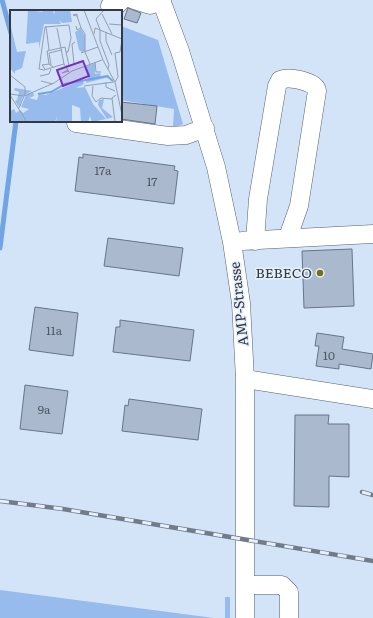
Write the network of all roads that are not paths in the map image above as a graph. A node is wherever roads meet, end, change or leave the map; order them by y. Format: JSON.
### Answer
{"nodes":[{"id":1,"x":134,"y":0,"type":"edge"},
{"id":2,"x":162,"y":1,"type":"edge"},
{"id":3,"x":76,"y":123,"type":"dead end"},
{"id":4,"x":204,"y":128,"type":"junction"},
{"id":5,"x":373,"y":234,"type":"edge"},
{"id":6,"x":288,"y":237,"type":"junction"},
{"id":7,"x":255,"y":241,"type":"junction"},
{"id":8,"x":232,"y":242,"type":"junction"},
{"id":9,"x":245,"y":379,"type":"junction"},
{"id":10,"x":373,"y":399,"type":"edge"},
{"id":11,"x":245,"y":585,"type":"junction"},
{"id":12,"x":245,"y":618,"type":"edge"},
{"id":13,"x":289,"y":618,"type":"edge"}],
"edges":[{"from":1,"to":2,"type":"street"},
{"from":2,"to":4,"type":"street","name":"AMP-Strasse"},
{"from":3,"to":4,"type":"street"},
{"from":4,"to":8,"type":"street","name":"AMP-Strasse"},
{"from":5,"to":6,"type":"street"},
{"from":6,"to":7,"type":"street"},
{"from":6,"to":7,"type":"street"},
{"from":7,"to":8,"type":"street"},
{"from":8,"to":9,"type":"street","name":"AMP-Strasse"},
{"from":9,"to":10,"type":"street"},
{"from":9,"to":11,"type":"street","name":"AMP-Strasse"},
{"from":11,"to":12,"type":"street","name":"AMP-Strasse"},
{"from":11,"to":13,"type":"street"}]}
